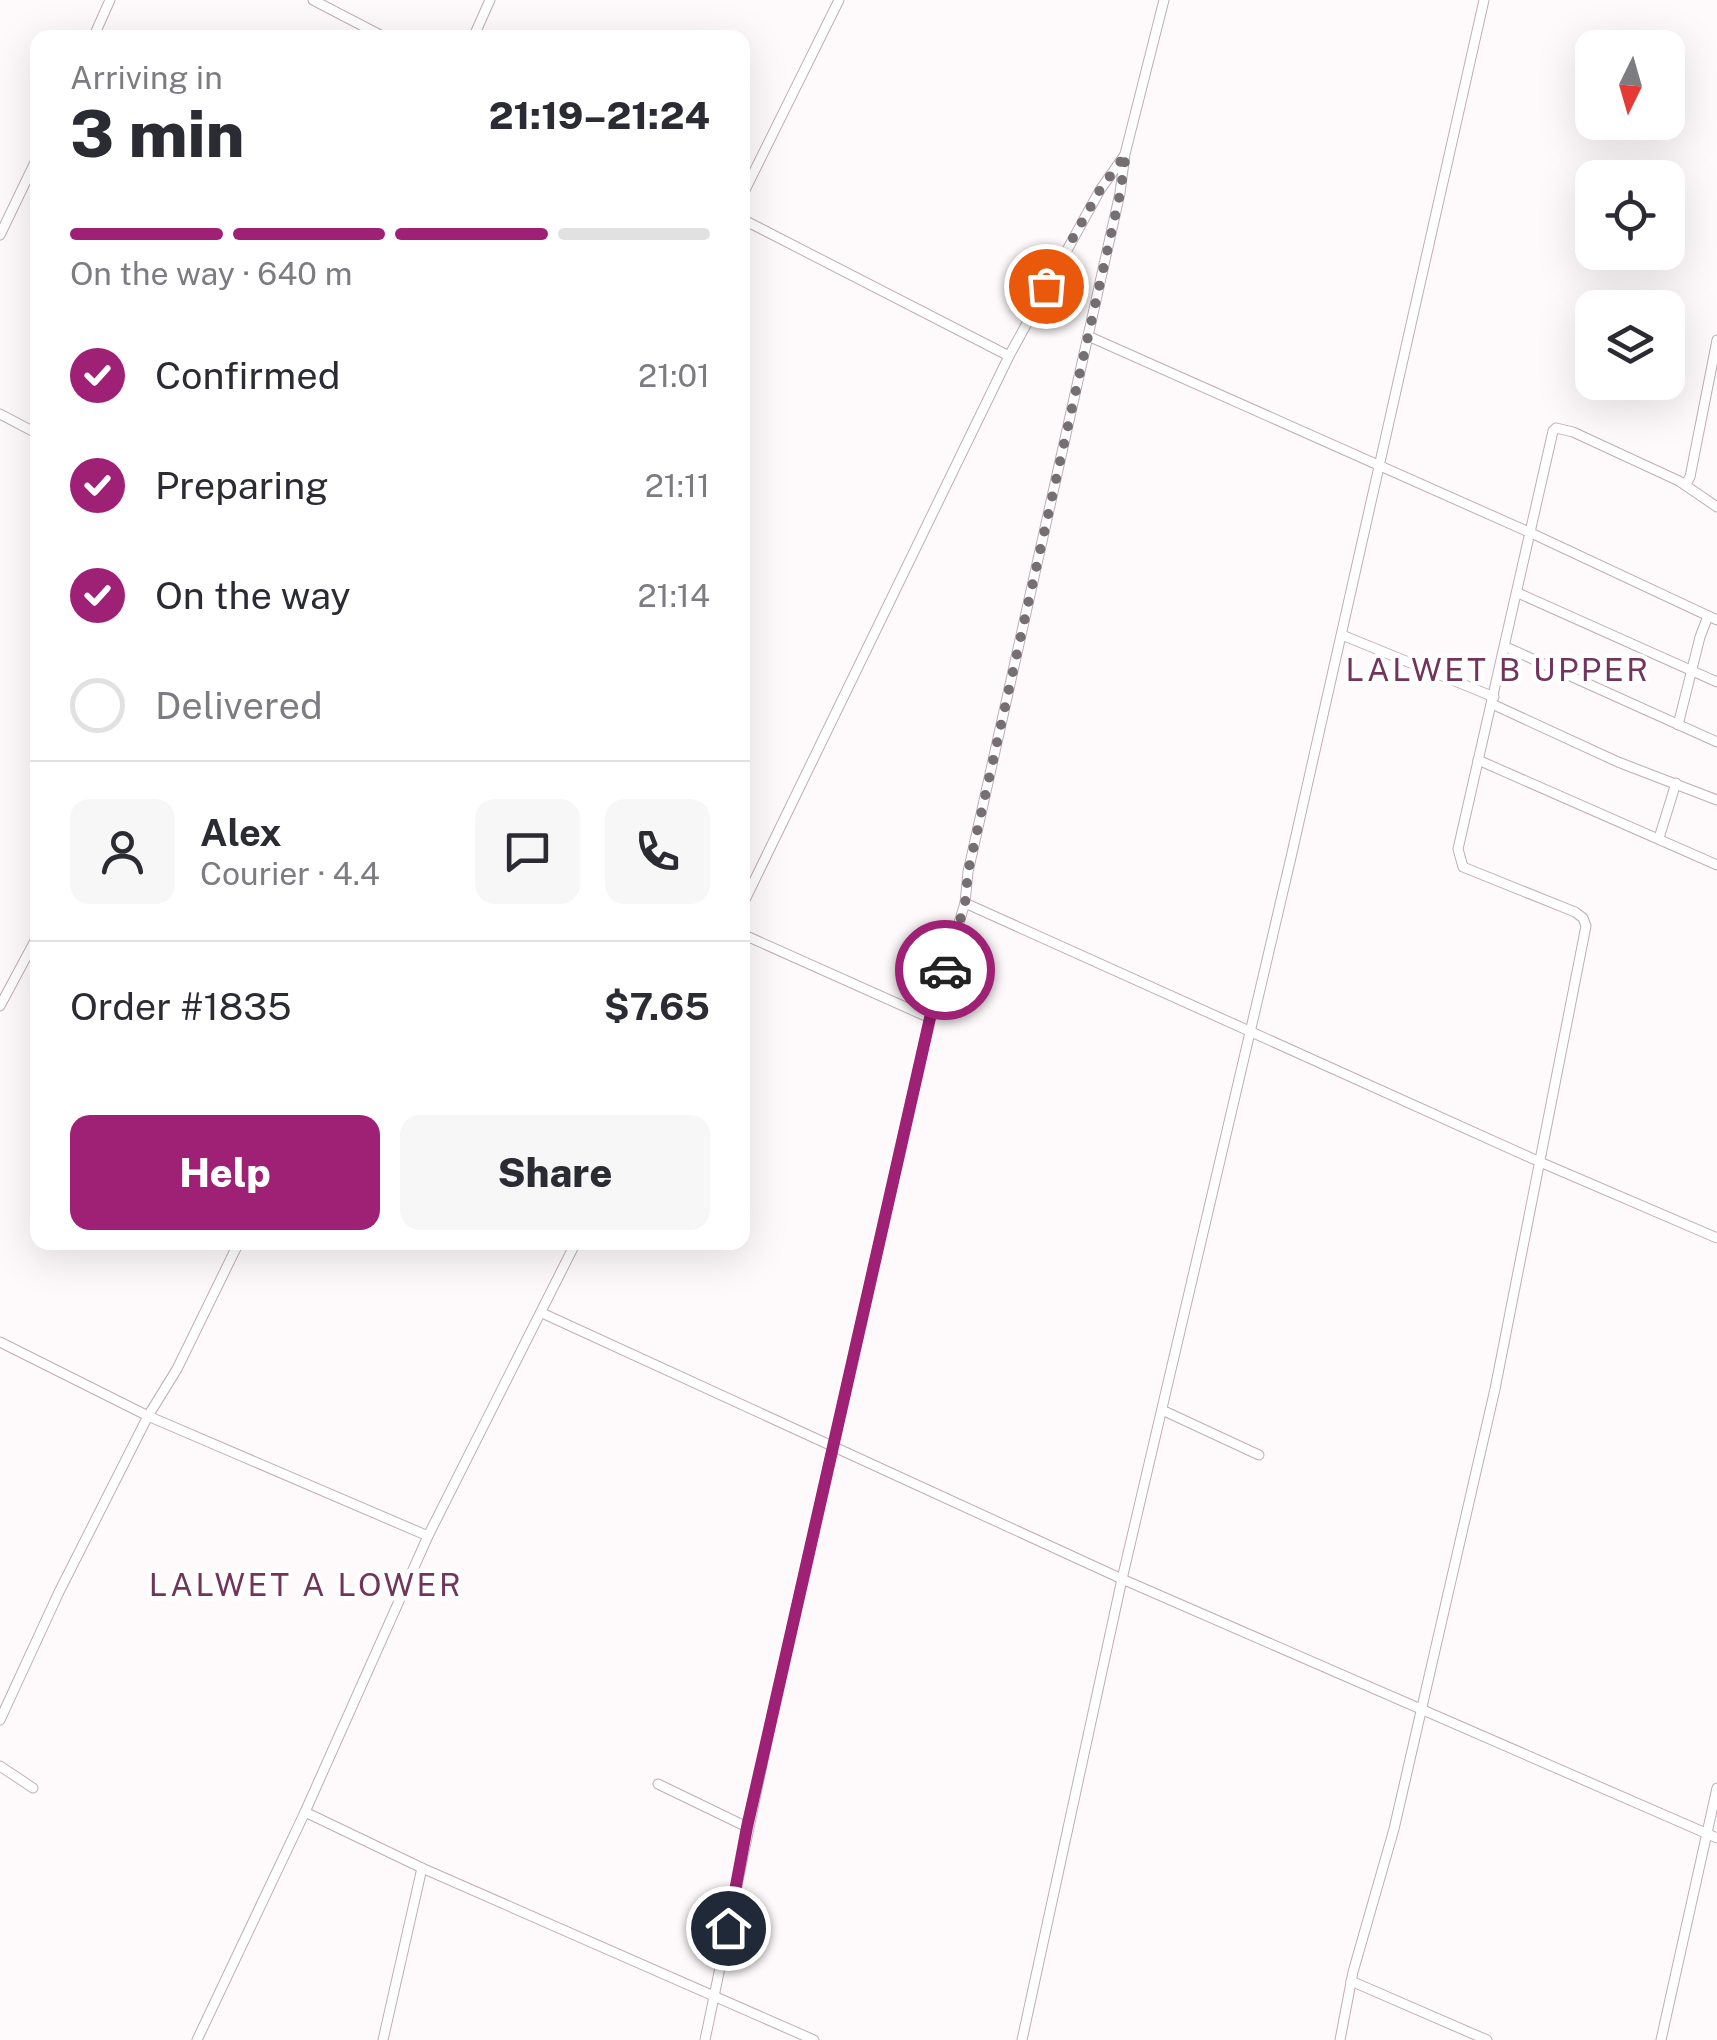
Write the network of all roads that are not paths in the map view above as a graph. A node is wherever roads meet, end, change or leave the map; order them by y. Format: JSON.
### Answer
{"nodes":[{"id":1,"x":110,"y":0,"type":"edge"},
{"id":2,"x":313,"y":0,"type":"edge"},
{"id":3,"x":490,"y":0,"type":"edge"},
{"id":4,"x":839,"y":0,"type":"edge"},
{"id":5,"x":1164,"y":0,"type":"edge"},
{"id":6,"x":1484,"y":0,"type":"edge"},
{"id":7,"x":97,"y":30,"type":"edge"},
{"id":8,"x":371,"y":30,"type":"edge"},
{"id":9,"x":477,"y":30,"type":"edge"},
{"id":10,"x":1126,"y":154,"type":"junction"},
{"id":11,"x":30,"y":173,"type":"edge"},
{"id":12,"x":750,"y":180,"type":"edge"},
{"id":13,"x":750,"y":223,"type":"edge"},
{"id":14,"x":0,"y":235,"type":"edge"},
{"id":15,"x":1088,"y":336,"type":"junction"},
{"id":16,"x":1717,"y":340,"type":"edge"},
{"id":17,"x":1009,"y":356,"type":"junction"},
{"id":18,"x":0,"y":414,"type":"edge"},
{"id":19,"x":30,"y":430,"type":"edge"},
{"id":20,"x":1379,"y":464,"type":"junction"},
{"id":21,"x":1685,"y":485,"type":"junction"},
{"id":22,"x":1717,"y":507,"type":"edge"},
{"id":23,"x":1530,"y":533,"type":"junction"},
{"id":24,"x":1518,"y":593,"type":"junction"},
{"id":25,"x":1712,"y":618,"type":"edge"},
{"id":26,"x":1342,"y":636,"type":"junction"},
{"id":27,"x":1506,"y":648,"type":"junction"},
{"id":28,"x":1692,"y":670,"type":"junction"},
{"id":29,"x":1717,"y":682,"type":"edge"},
{"id":30,"x":1493,"y":701,"type":"junction"},
{"id":31,"x":1678,"y":725,"type":"junction"},
{"id":32,"x":1717,"y":742,"type":"edge"},
{"id":33,"x":1478,"y":760,"type":"junction"},
{"id":34,"x":1676,"y":783,"type":"junction"},
{"id":35,"x":1717,"y":800,"type":"edge"},
{"id":36,"x":1658,"y":838,"type":"junction"},
{"id":37,"x":1717,"y":865,"type":"edge"},
{"id":38,"x":750,"y":890,"type":"edge"},
{"id":39,"x":965,"y":904,"type":"junction"},
{"id":40,"x":750,"y":938,"type":"edge"},
{"id":41,"x":30,"y":948,"type":"edge"},
{"id":42,"x":1,"y":1001,"type":"edge"},
{"id":43,"x":930,"y":1018,"type":"junction"},
{"id":44,"x":1251,"y":1030,"type":"junction"},
{"id":45,"x":1540,"y":1162,"type":"junction"},
{"id":46,"x":1717,"y":1238,"type":"edge"},
{"id":47,"x":235,"y":1250,"type":"edge"},
{"id":48,"x":572,"y":1250,"type":"edge"},
{"id":49,"x":542,"y":1313,"type":"junction"},
{"id":50,"x":0,"y":1342,"type":"edge"},
{"id":51,"x":1162,"y":1410,"type":"junction"},
{"id":52,"x":148,"y":1416,"type":"junction"},
{"id":53,"x":833,"y":1445,"type":"junction"},
{"id":54,"x":1259,"y":1455,"type":"dead end"},
{"id":55,"x":428,"y":1536,"type":"junction"},
{"id":56,"x":1122,"y":1579,"type":"junction"},
{"id":57,"x":1420,"y":1708,"type":"junction"},
{"id":58,"x":0,"y":1720,"type":"edge"},
{"id":59,"x":0,"y":1766,"type":"edge"},
{"id":60,"x":658,"y":1784,"type":"dead end"},
{"id":61,"x":33,"y":1788,"type":"dead end"},
{"id":62,"x":1717,"y":1788,"type":"edge"},
{"id":63,"x":306,"y":1812,"type":"junction"},
{"id":64,"x":747,"y":1827,"type":"junction"},
{"id":65,"x":1706,"y":1833,"type":"junction"},
{"id":66,"x":1717,"y":1838,"type":"edge"},
{"id":67,"x":422,"y":1868,"type":"junction"},
{"id":68,"x":1351,"y":1980,"type":"junction"},
{"id":69,"x":716,"y":1995,"type":"junction"},
{"id":70,"x":196,"y":2040,"type":"edge"},
{"id":71,"x":384,"y":2040,"type":"edge"},
{"id":72,"x":705,"y":2040,"type":"edge"},
{"id":73,"x":814,"y":2040,"type":"edge"},
{"id":74,"x":1022,"y":2040,"type":"edge"},
{"id":75,"x":1340,"y":2040,"type":"edge"},
{"id":76,"x":1487,"y":2040,"type":"edge"},
{"id":77,"x":1660,"y":2040,"type":"edge"}],
"edges":[{"from":1,"to":7,"type":"street"},
{"from":2,"to":8,"type":"street"},
{"from":3,"to":9,"type":"street"},
{"from":4,"to":12,"type":"street"},
{"from":5,"to":10,"type":"street"},
{"from":6,"to":20,"type":"street"},
{"from":10,"to":15,"type":"street"},
{"from":10,"to":17,"type":"street"},
{"from":11,"to":14,"type":"street"},
{"from":13,"to":17,"type":"street"},
{"from":15,"to":20,"type":"street"},
{"from":15,"to":39,"type":"street"},
{"from":16,"to":21,"type":"street"},
{"from":17,"to":38,"type":"street"},
{"from":18,"to":19,"type":"street"},
{"from":20,"to":23,"type":"street"},
{"from":20,"to":26,"type":"street"},
{"from":21,"to":22,"type":"street"},
{"from":21,"to":23,"type":"street"},
{"from":23,"to":24,"type":"street"},
{"from":23,"to":25,"type":"street"},
{"from":24,"to":27,"type":"street"},
{"from":24,"to":28,"type":"street"},
{"from":25,"to":28,"type":"street"},
{"from":26,"to":30,"type":"street"},
{"from":26,"to":44,"type":"street"},
{"from":27,"to":30,"type":"street"},
{"from":27,"to":31,"type":"street"},
{"from":28,"to":29,"type":"street"},
{"from":28,"to":31,"type":"street"},
{"from":30,"to":33,"type":"street"},
{"from":30,"to":34,"type":"street"},
{"from":31,"to":32,"type":"street"},
{"from":33,"to":36,"type":"street"},
{"from":33,"to":45,"type":"street"},
{"from":34,"to":35,"type":"street"},
{"from":34,"to":36,"type":"street"},
{"from":36,"to":37,"type":"street"},
{"from":39,"to":43,"type":"street"},
{"from":39,"to":44,"type":"street"},
{"from":40,"to":43,"type":"street"},
{"from":41,"to":42,"type":"street"},
{"from":43,"to":53,"type":"street"},
{"from":44,"to":45,"type":"street"},
{"from":44,"to":51,"type":"street"},
{"from":45,"to":46,"type":"street"},
{"from":45,"to":57,"type":"street"},
{"from":47,"to":52,"type":"street"},
{"from":48,"to":49,"type":"street"},
{"from":49,"to":53,"type":"street"},
{"from":49,"to":55,"type":"street"},
{"from":50,"to":52,"type":"street"},
{"from":51,"to":54,"type":"street"},
{"from":51,"to":56,"type":"street"},
{"from":52,"to":55,"type":"street"},
{"from":52,"to":58,"type":"street"},
{"from":53,"to":56,"type":"street"},
{"from":53,"to":64,"type":"street"},
{"from":55,"to":63,"type":"street"},
{"from":56,"to":57,"type":"street"},
{"from":56,"to":74,"type":"street"},
{"from":57,"to":65,"type":"street"},
{"from":57,"to":68,"type":"street"},
{"from":59,"to":61,"type":"street"},
{"from":60,"to":64,"type":"street"},
{"from":62,"to":65,"type":"street"},
{"from":63,"to":67,"type":"street"},
{"from":63,"to":70,"type":"street"},
{"from":64,"to":69,"type":"street"},
{"from":65,"to":66,"type":"street"},
{"from":65,"to":77,"type":"street"},
{"from":67,"to":69,"type":"street"},
{"from":67,"to":71,"type":"street"},
{"from":68,"to":75,"type":"street"},
{"from":68,"to":76,"type":"street"},
{"from":69,"to":72,"type":"street"},
{"from":69,"to":73,"type":"street"}]}
